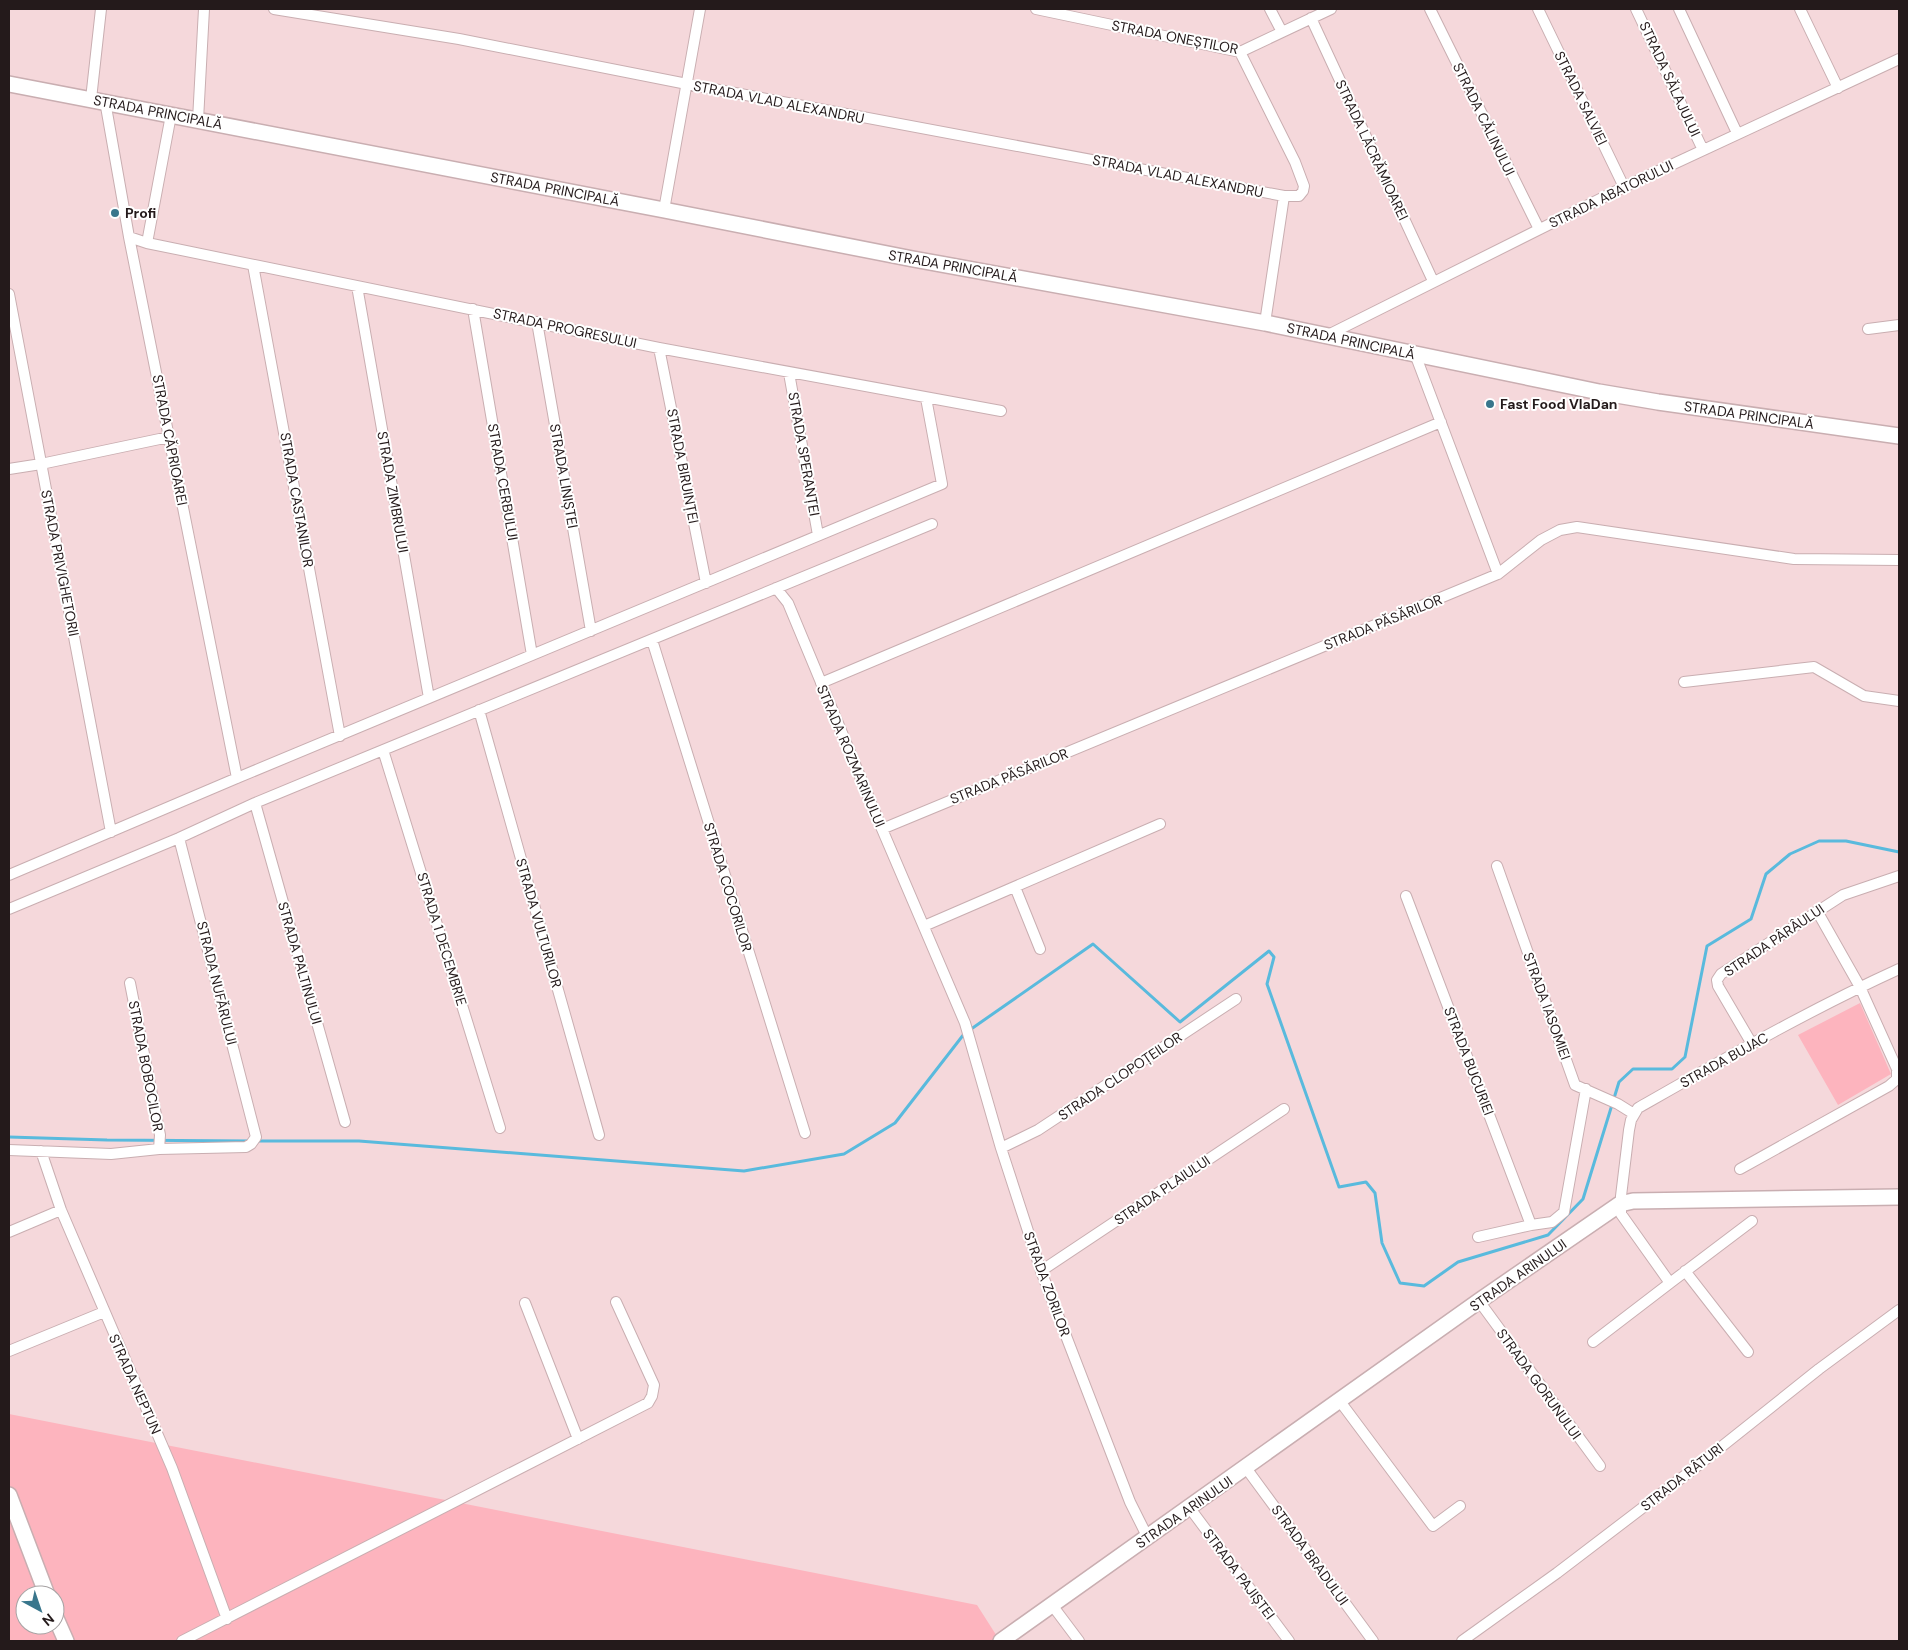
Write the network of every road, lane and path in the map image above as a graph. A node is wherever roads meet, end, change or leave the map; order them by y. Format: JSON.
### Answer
{"nodes":[{"id":1,"x":101,"y":9,"type":"edge"},
{"id":2,"x":204,"y":9,"type":"edge"},
{"id":3,"x":274,"y":9,"type":"edge"},
{"id":4,"x":700,"y":9,"type":"edge"},
{"id":5,"x":1036,"y":9,"type":"edge"},
{"id":6,"x":1270,"y":9,"type":"edge"},
{"id":7,"x":1331,"y":9,"type":"edge"},
{"id":8,"x":1430,"y":9,"type":"edge"},
{"id":9,"x":1538,"y":9,"type":"edge"},
{"id":10,"x":1636,"y":9,"type":"edge"},
{"id":11,"x":1679,"y":9,"type":"edge"},
{"id":12,"x":1800,"y":9,"type":"edge"},
{"id":13,"x":1068,"y":12,"type":"edge"},
{"id":14,"x":1311,"y":18,"type":"junction"},
{"id":15,"x":1282,"y":32,"type":"junction"},
{"id":16,"x":1240,"y":52,"type":"junction"},
{"id":17,"x":1899,"y":59,"type":"edge"},
{"id":18,"x":9,"y":84,"type":"edge"},
{"id":19,"x":687,"y":84,"type":"junction"},
{"id":20,"x":1838,"y":88,"type":"junction"},
{"id":21,"x":98,"y":100,"type":"junction"},
{"id":22,"x":171,"y":116,"type":"junction"},
{"id":23,"x":198,"y":120,"type":"junction"},
{"id":24,"x":1737,"y":133,"type":"junction"},
{"id":25,"x":1703,"y":150,"type":"junction"},
{"id":26,"x":1624,"y":187,"type":"junction"},
{"id":27,"x":1284,"y":196,"type":"junction"},
{"id":28,"x":664,"y":210,"type":"junction"},
{"id":29,"x":1539,"y":230,"type":"junction"},
{"id":30,"x":129,"y":238,"type":"junction"},
{"id":31,"x":147,"y":243,"type":"junction"},
{"id":32,"x":254,"y":265,"type":"junction"},
{"id":33,"x":1433,"y":281,"type":"junction"},
{"id":34,"x":356,"y":286,"type":"junction"},
{"id":35,"x":9,"y":294,"type":"edge"},
{"id":36,"x":473,"y":309,"type":"junction"},
{"id":37,"x":537,"y":322,"type":"junction"},
{"id":38,"x":1264,"y":323,"type":"junction"},
{"id":39,"x":1899,"y":324,"type":"edge"},
{"id":40,"x":1868,"y":329,"type":"dead end"},
{"id":41,"x":1326,"y":336,"type":"junction"},
{"id":42,"x":659,"y":348,"type":"junction"},
{"id":43,"x":1415,"y":354,"type":"junction"},
{"id":44,"x":789,"y":373,"type":"junction"},
{"id":45,"x":926,"y":398,"type":"junction"},
{"id":46,"x":1002,"y":411,"type":"dead end"},
{"id":47,"x":1441,"y":422,"type":"junction"},
{"id":48,"x":1899,"y":436,"type":"edge"},
{"id":49,"x":169,"y":437,"type":"junction"},
{"id":50,"x":41,"y":464,"type":"junction"},
{"id":51,"x":9,"y":469,"type":"edge"},
{"id":52,"x":932,"y":524,"type":"dead end"},
{"id":53,"x":818,"y":536,"type":"junction"},
{"id":54,"x":1899,"y":560,"type":"edge"},
{"id":55,"x":1498,"y":574,"type":"junction"},
{"id":56,"x":706,"y":583,"type":"junction"},
{"id":57,"x":776,"y":588,"type":"junction"},
{"id":58,"x":591,"y":631,"type":"junction"},
{"id":59,"x":652,"y":640,"type":"junction"},
{"id":60,"x":532,"y":655,"type":"junction"},
{"id":61,"x":1684,"y":682,"type":"dead end"},
{"id":62,"x":821,"y":683,"type":"junction"},
{"id":63,"x":429,"y":698,"type":"junction"},
{"id":64,"x":1899,"y":701,"type":"edge"},
{"id":65,"x":479,"y":710,"type":"junction"},
{"id":66,"x":340,"y":736,"type":"junction"},
{"id":67,"x":383,"y":750,"type":"junction"},
{"id":68,"x":237,"y":778,"type":"junction"},
{"id":69,"x":255,"y":804,"type":"junction"},
{"id":70,"x":1160,"y":824,"type":"dead end"},
{"id":71,"x":882,"y":829,"type":"junction"},
{"id":72,"x":111,"y":832,"type":"junction"},
{"id":73,"x":180,"y":838,"type":"junction"},
{"id":74,"x":1497,"y":866,"type":"dead end"},
{"id":75,"x":9,"y":875,"type":"edge"},
{"id":76,"x":1899,"y":876,"type":"edge"},
{"id":77,"x":1015,"y":887,"type":"junction"},
{"id":78,"x":1406,"y":896,"type":"dead end"},
{"id":79,"x":9,"y":909,"type":"edge"},
{"id":80,"x":1817,"y":911,"type":"junction"},
{"id":81,"x":924,"y":926,"type":"junction"},
{"id":82,"x":1040,"y":949,"type":"dead end"},
{"id":83,"x":1899,"y":969,"type":"edge"},
{"id":84,"x":130,"y":982,"type":"dead end"},
{"id":85,"x":1860,"y":987,"type":"junction"},
{"id":86,"x":1236,"y":999,"type":"dead end"},
{"id":87,"x":965,"y":1023,"type":"joint"},
{"id":88,"x":1752,"y":1044,"type":"junction"},
{"id":89,"x":1586,"y":1089,"type":"junction"},
{"id":90,"x":1284,"y":1109,"type":"dead end"},
{"id":91,"x":1634,"y":1114,"type":"junction"},
{"id":92,"x":345,"y":1122,"type":"dead end"},
{"id":93,"x":500,"y":1128,"type":"dead end"},
{"id":94,"x":804,"y":1133,"type":"dead end"},
{"id":95,"x":599,"y":1135,"type":"dead end"},
{"id":96,"x":1001,"y":1148,"type":"junction"},
{"id":97,"x":159,"y":1149,"type":"junction"},
{"id":98,"x":9,"y":1150,"type":"edge"},
{"id":99,"x":41,"y":1150,"type":"junction"},
{"id":100,"x":1740,"y":1169,"type":"dead end"},
{"id":101,"x":1899,"y":1196,"type":"edge"},
{"id":102,"x":1620,"y":1204,"type":"junction"},
{"id":103,"x":61,"y":1210,"type":"junction"},
{"id":104,"x":1752,"y":1221,"type":"dead end"},
{"id":105,"x":1532,"y":1225,"type":"junction"},
{"id":106,"x":9,"y":1232,"type":"edge"},
{"id":107,"x":1478,"y":1236,"type":"dead end"},
{"id":108,"x":1041,"y":1271,"type":"junction"},
{"id":109,"x":1685,"y":1271,"type":"junction"},
{"id":110,"x":1670,"y":1283,"type":"junction"},
{"id":111,"x":1479,"y":1301,"type":"junction"},
{"id":112,"x":616,"y":1302,"type":"dead end"},
{"id":113,"x":525,"y":1303,"type":"dead end"},
{"id":114,"x":1899,"y":1310,"type":"edge"},
{"id":115,"x":104,"y":1312,"type":"junction"},
{"id":116,"x":1594,"y":1342,"type":"dead end"},
{"id":117,"x":9,"y":1351,"type":"edge"},
{"id":118,"x":1748,"y":1352,"type":"dead end"},
{"id":119,"x":1339,"y":1400,"type":"junction"},
{"id":120,"x":578,"y":1439,"type":"junction"},
{"id":121,"x":1600,"y":1466,"type":"dead end"},
{"id":122,"x":1246,"y":1468,"type":"junction"},
{"id":123,"x":9,"y":1495,"type":"edge"},
{"id":124,"x":1460,"y":1506,"type":"dead end"},
{"id":125,"x":1189,"y":1507,"type":"junction"},
{"id":126,"x":1148,"y":1538,"type":"junction"},
{"id":127,"x":43,"y":1585,"type":"edge"},
{"id":128,"x":1052,"y":1605,"type":"junction"},
{"id":129,"x":227,"y":1619,"type":"junction"},
{"id":130,"x":182,"y":1641,"type":"edge"},
{"id":131,"x":1001,"y":1641,"type":"edge"},
{"id":132,"x":1079,"y":1641,"type":"edge"},
{"id":133,"x":1289,"y":1641,"type":"edge"},
{"id":134,"x":1373,"y":1641,"type":"edge"},
{"id":135,"x":1462,"y":1641,"type":"edge"}],
"edges":[{"from":1,"to":21,"type":"street","name":"STRADA CĂPRIOAREI"},
{"from":2,"to":23,"type":"street"},
{"from":3,"to":19,"type":"street","name":"STRADA VLAD ALEXANDRU"},
{"from":4,"to":19,"type":"street"},
{"from":5,"to":13,"type":"street","name":"STRADA ONEȘTILOR"},
{"from":6,"to":15,"type":"street"},
{"from":7,"to":14,"type":"street","name":"STRADA ONEȘTILOR"},
{"from":8,"to":29,"type":"street","name":"STRADA CĂLINULUI"},
{"from":9,"to":26,"type":"street","name":"STRADA SALVIEI"},
{"from":10,"to":25,"type":"street","name":"STRADA SĂLAJULUI"},
{"from":11,"to":24,"type":"street"},
{"from":12,"to":20,"type":"street"},
{"from":13,"to":16,"type":"street","name":"STRADA ONEȘTILOR"},
{"from":14,"to":15,"type":"street","name":"STRADA ONEȘTILOR"},
{"from":14,"to":33,"type":"street","name":"STRADA LĂCRĂMIOAREI"},
{"from":15,"to":16,"type":"street","name":"STRADA ONEȘTILOR"},
{"from":16,"to":27,"type":"street"},
{"from":17,"to":20,"type":"street","name":"STRADA ABATORULUI"},
{"from":18,"to":21,"type":"main road","name":"STRADA PRINCIPALĂ"},
{"from":19,"to":27,"type":"street","name":"STRADA VLAD ALEXANDRU"},
{"from":19,"to":28,"type":"street"},
{"from":20,"to":24,"type":"street","name":"STRADA ABATORULUI"},
{"from":21,"to":22,"type":"main road","name":"STRADA PRINCIPALĂ"},
{"from":21,"to":30,"type":"street","name":"STRADA CĂPRIOAREI"},
{"from":22,"to":23,"type":"main road","name":"STRADA PRINCIPALĂ"},
{"from":22,"to":31,"type":"street"},
{"from":23,"to":28,"type":"main road","name":"STRADA PRINCIPALĂ"},
{"from":24,"to":25,"type":"street","name":"STRADA ABATORULUI"},
{"from":25,"to":26,"type":"street","name":"STRADA ABATORULUI"},
{"from":26,"to":29,"type":"street","name":"STRADA ABATORULUI"},
{"from":27,"to":38,"type":"street"},
{"from":28,"to":38,"type":"main road","name":"STRADA PRINCIPALĂ"},
{"from":29,"to":33,"type":"street","name":"STRADA ABATORULUI"},
{"from":30,"to":31,"type":"street","name":"STRADA PROGRESULUI"},
{"from":30,"to":49,"type":"street","name":"STRADA CĂPRIOAREI"},
{"from":31,"to":32,"type":"street","name":"STRADA PROGRESULUI"},
{"from":32,"to":34,"type":"street","name":"STRADA PROGRESULUI"},
{"from":32,"to":66,"type":"street","name":"STRADA CASTANILOR"},
{"from":33,"to":41,"type":"street","name":"STRADA ABATORULUI"},
{"from":34,"to":36,"type":"street","name":"STRADA PROGRESULUI"},
{"from":34,"to":63,"type":"street","name":"STRADA ZIMBRULUI"},
{"from":35,"to":50,"type":"street","name":"STRADA PRIVIGHETORII"},
{"from":36,"to":37,"type":"street","name":"STRADA PROGRESULUI"},
{"from":36,"to":60,"type":"street","name":"STRADA CERBULUI"},
{"from":37,"to":42,"type":"street","name":"STRADA PROGRESULUI"},
{"from":37,"to":58,"type":"street","name":"STRADA LINIȘTEI"},
{"from":38,"to":41,"type":"main road","name":"STRADA PRINCIPALĂ"},
{"from":39,"to":40,"type":"street"},
{"from":41,"to":43,"type":"main road","name":"STRADA PRINCIPALĂ"},
{"from":42,"to":44,"type":"street","name":"STRADA PROGRESULUI"},
{"from":42,"to":56,"type":"street","name":"STRADA BIRUINȚEI"},
{"from":43,"to":47,"type":"street"},
{"from":43,"to":48,"type":"main road","name":"STRADA PRINCIPALĂ"},
{"from":44,"to":45,"type":"street","name":"STRADA PROGRESULUI"},
{"from":44,"to":53,"type":"street","name":"STRADA SPERANȚEI"},
{"from":45,"to":46,"type":"street","name":"STRADA PROGRESULUI"},
{"from":45,"to":53,"type":"street"},
{"from":47,"to":55,"type":"street"},
{"from":47,"to":62,"type":"street"},
{"from":49,"to":50,"type":"street"},
{"from":49,"to":68,"type":"street","name":"STRADA CĂPRIOAREI"},
{"from":50,"to":51,"type":"street"},
{"from":50,"to":72,"type":"street","name":"STRADA PRIVIGHETORII"},
{"from":52,"to":57,"type":"street"},
{"from":53,"to":56,"type":"street"},
{"from":54,"to":55,"type":"street","name":"STRADA PĂSĂRILOR"},
{"from":55,"to":71,"type":"street","name":"STRADA PĂSĂRILOR"},
{"from":56,"to":58,"type":"street"},
{"from":57,"to":59,"type":"street"},
{"from":57,"to":62,"type":"street","name":"STRADA ROZMARINULUI"},
{"from":58,"to":60,"type":"street"},
{"from":59,"to":65,"type":"street"},
{"from":59,"to":94,"type":"street","name":"STRADA COCORILOR"},
{"from":60,"to":63,"type":"street"},
{"from":61,"to":64,"type":"street"},
{"from":62,"to":71,"type":"street","name":"STRADA ROZMARINULUI"},
{"from":63,"to":66,"type":"street"},
{"from":65,"to":67,"type":"street"},
{"from":65,"to":95,"type":"street","name":"STRADA VULTURILOR"},
{"from":66,"to":68,"type":"street"},
{"from":67,"to":69,"type":"street"},
{"from":67,"to":93,"type":"street","name":"STRADA 1 DECEMBRIE"},
{"from":68,"to":72,"type":"street"},
{"from":69,"to":73,"type":"street"},
{"from":69,"to":92,"type":"street","name":"STRADA PALTINULUI"},
{"from":70,"to":77,"type":"street"},
{"from":71,"to":81,"type":"street","name":"STRADA ROZMARINULUI"},
{"from":72,"to":75,"type":"street"},
{"from":73,"to":79,"type":"street"},
{"from":73,"to":97,"type":"street","name":"STRADA NUFĂRULUI"},
{"from":74,"to":89,"type":"street","name":"STRADA IASOMIEI"},
{"from":76,"to":80,"type":"street","name":"STRADA PÂRÂULUI"},
{"from":77,"to":81,"type":"street"},
{"from":77,"to":82,"type":"street"},
{"from":78,"to":105,"type":"street","name":"STRADA BUCURIEI"},
{"from":80,"to":85,"type":"street"},
{"from":80,"to":88,"type":"street","name":"STRADA PÂRÂULUI"},
{"from":81,"to":87,"type":"street","name":"STRADA ROZMARINULUI"},
{"from":83,"to":85,"type":"street","name":"STRADA BUJAC"},
{"from":84,"to":97,"type":"street","name":"STRADA BOBOCILOR"},
{"from":85,"to":88,"type":"street","name":"STRADA BUJAC"},
{"from":85,"to":100,"type":"street"},
{"from":86,"to":96,"type":"street","name":"STRADA CLOPOȚEILOR"},
{"from":87,"to":96,"type":"street","name":"STRADA ZORILOR"},
{"from":88,"to":91,"type":"street","name":"STRADA BUJAC"},
{"from":89,"to":91,"type":"street","name":"STRADA IASOMIEI"},
{"from":89,"to":105,"type":"street"},
{"from":90,"to":108,"type":"street","name":"STRADA PLAIULUI"},
{"from":91,"to":102,"type":"street"},
{"from":96,"to":108,"type":"street","name":"STRADA ZORILOR"},
{"from":97,"to":99,"type":"street"},
{"from":98,"to":99,"type":"street"},
{"from":99,"to":103,"type":"street","name":"STRADA NEPTUN"},
{"from":101,"to":102,"type":"main road"},
{"from":102,"to":110,"type":"street"},
{"from":102,"to":111,"type":"main road","name":"STRADA ARINULUI"},
{"from":103,"to":106,"type":"street"},
{"from":103,"to":115,"type":"street","name":"STRADA NEPTUN"},
{"from":104,"to":109,"type":"street"},
{"from":105,"to":107,"type":"street"},
{"from":108,"to":126,"type":"street","name":"STRADA ZORILOR"},
{"from":109,"to":110,"type":"street"},
{"from":109,"to":118,"type":"street"},
{"from":110,"to":116,"type":"street"},
{"from":111,"to":119,"type":"main road","name":"STRADA ARINULUI"},
{"from":111,"to":121,"type":"street","name":"STRADA GORUNULUI"},
{"from":112,"to":120,"type":"street"},
{"from":113,"to":120,"type":"street"},
{"from":114,"to":135,"type":"street","name":"STRADA RÂTURI"},
{"from":115,"to":117,"type":"street"},
{"from":115,"to":129,"type":"street","name":"STRADA NEPTUN"},
{"from":119,"to":122,"type":"main road","name":"STRADA ARINULUI"},
{"from":119,"to":124,"type":"street"},
{"from":120,"to":129,"type":"street"},
{"from":122,"to":125,"type":"main road","name":"STRADA ARINULUI"},
{"from":122,"to":134,"type":"street","name":"STRADA BRADULUI"},
{"from":123,"to":127,"type":"main road"},
{"from":125,"to":126,"type":"main road","name":"STRADA ARINULUI"},
{"from":125,"to":133,"type":"street","name":"STRADA PAJIȘTEI"},
{"from":126,"to":128,"type":"main road","name":"STRADA ARINULUI"},
{"from":128,"to":131,"type":"main road","name":"STRADA ARINULUI"},
{"from":128,"to":132,"type":"street"},
{"from":129,"to":130,"type":"street"}]}
